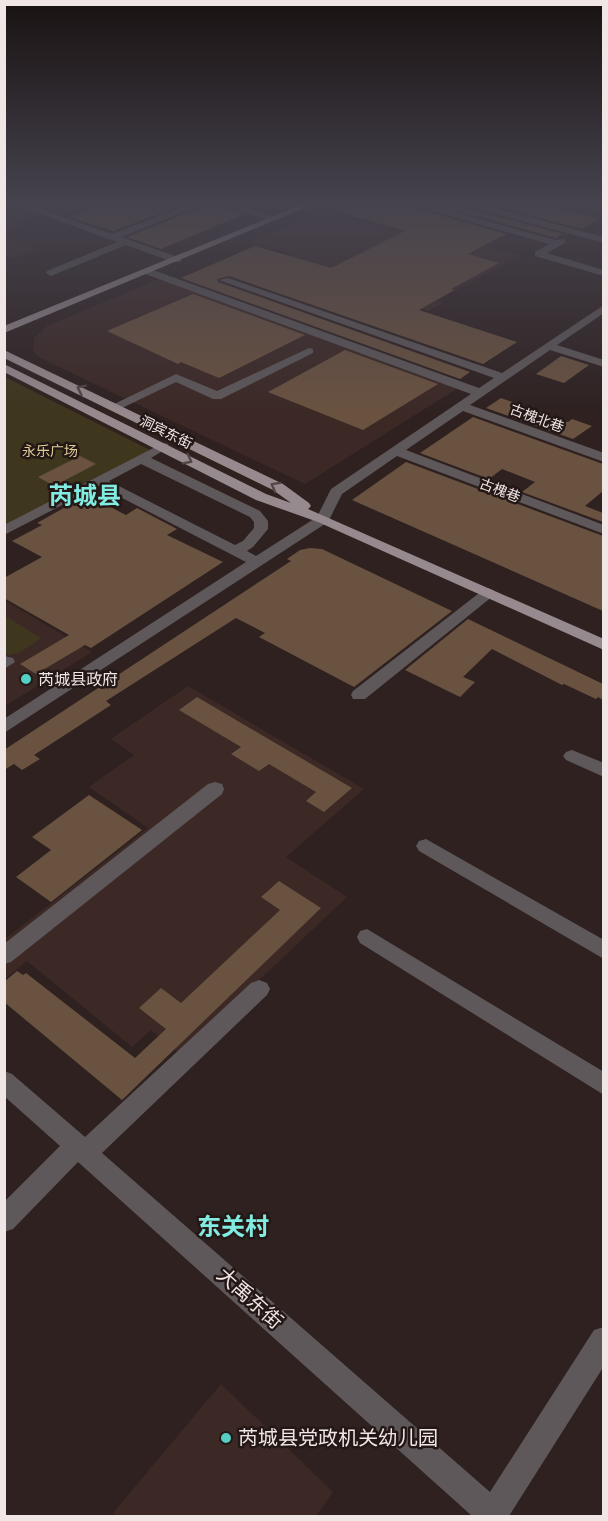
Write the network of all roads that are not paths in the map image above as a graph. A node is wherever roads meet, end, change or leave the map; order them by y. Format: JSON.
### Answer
{"nodes":[{"id":1,"x":149,"y":272,"type":"joint"},
{"id":2,"x":224,"y":280,"type":"dead end"},
{"id":3,"x":603,"y":308,"type":"edge"},
{"id":4,"x":4,"y":330,"type":"edge"},
{"id":5,"x":548,"y":346,"type":"junction"},
{"id":6,"x":309,"y":351,"type":"dead end"},
{"id":7,"x":4,"y":353,"type":"edge"},
{"id":8,"x":603,"y":364,"type":"edge"},
{"id":9,"x":4,"y":367,"type":"edge"},
{"id":10,"x":503,"y":377,"type":"junction"},
{"id":11,"x":480,"y":393,"type":"junction"},
{"id":12,"x":116,"y":406,"type":"junction"},
{"id":13,"x":461,"y":406,"type":"junction"},
{"id":14,"x":163,"y":447,"type":"junction"},
{"id":15,"x":396,"y":451,"type":"junction"},
{"id":16,"x":603,"y":458,"type":"edge"},
{"id":17,"x":142,"y":459,"type":"junction"},
{"id":18,"x":99,"y":481,"type":"junction"},
{"id":19,"x":323,"y":519,"type":"junction"},
{"id":20,"x":603,"y":530,"type":"edge"},
{"id":21,"x":4,"y":531,"type":"edge"},
{"id":22,"x":236,"y":551,"type":"junction"},
{"id":23,"x":257,"y":562,"type":"junction"},
{"id":24,"x":488,"y":593,"type":"junction"},
{"id":25,"x":603,"y":645,"type":"edge"},
{"id":26,"x":360,"y":695,"type":"dead end"},
{"id":27,"x":4,"y":728,"type":"edge"},
{"id":28,"x":572,"y":756,"type":"dead end"},
{"id":29,"x":603,"y":771,"type":"edge"},
{"id":30,"x":214,"y":789,"type":"dead end"},
{"id":31,"x":426,"y":846,"type":"dead end"},
{"id":32,"x":368,"y":937,"type":"dead end"},
{"id":33,"x":603,"y":951,"type":"edge"},
{"id":34,"x":4,"y":956,"type":"edge"},
{"id":35,"x":259,"y":988,"type":"dead end"},
{"id":36,"x":4,"y":1081,"type":"edge"},
{"id":37,"x":603,"y":1085,"type":"edge"},
{"id":38,"x":81,"y":1150,"type":"junction"},
{"id":39,"x":4,"y":1220,"type":"edge"},
{"id":40,"x":603,"y":1340,"type":"edge"},
{"id":41,"x":494,"y":1516,"type":"edge"}],
"edges":[{"from":1,"to":4,"type":"main road"},
{"from":1,"to":11,"type":"street"},
{"from":2,"to":10,"type":"street"},
{"from":3,"to":5,"type":"street"},
{"from":5,"to":8,"type":"street"},
{"from":5,"to":10,"type":"street"},
{"from":6,"to":12,"type":"street"},
{"from":12,"to":7,"type":"main road","name":"洞宾东街","one_way":true},
{"from":9,"to":14,"type":"main road","name":"洞宾东街"},
{"from":10,"to":11,"type":"street"},
{"from":11,"to":13,"type":"street"},
{"from":19,"to":12,"type":"main road","name":"洞宾东街","one_way":true},
{"from":13,"to":15,"type":"street"},
{"from":13,"to":16,"type":"street","name":"古槐北巷"},
{"from":14,"to":17,"type":"street"},
{"from":14,"to":19,"type":"main road","name":"洞宾东街","one_way":true},
{"from":15,"to":19,"type":"street"},
{"from":15,"to":20,"type":"street","name":"古槐巷"},
{"from":17,"to":18,"type":"street"},
{"from":17,"to":22,"type":"street"},
{"from":18,"to":21,"type":"street"},
{"from":18,"to":22,"type":"street"},
{"from":19,"to":23,"type":"street"},
{"from":19,"to":24,"type":"main road","name":"洞宾东街"},
{"from":22,"to":23,"type":"street"},
{"from":23,"to":27,"type":"street"},
{"from":24,"to":25,"type":"main road","name":"洞宾东街"},
{"from":24,"to":26,"type":"street"},
{"from":28,"to":29,"type":"street"},
{"from":30,"to":34,"type":"street"},
{"from":31,"to":33,"type":"street"},
{"from":32,"to":37,"type":"street"},
{"from":35,"to":38,"type":"street"},
{"from":36,"to":38,"type":"street","name":"大禹东街"},
{"from":38,"to":39,"type":"street"},
{"from":38,"to":41,"type":"street","name":"大禹东街"},
{"from":40,"to":41,"type":"street"}]}
